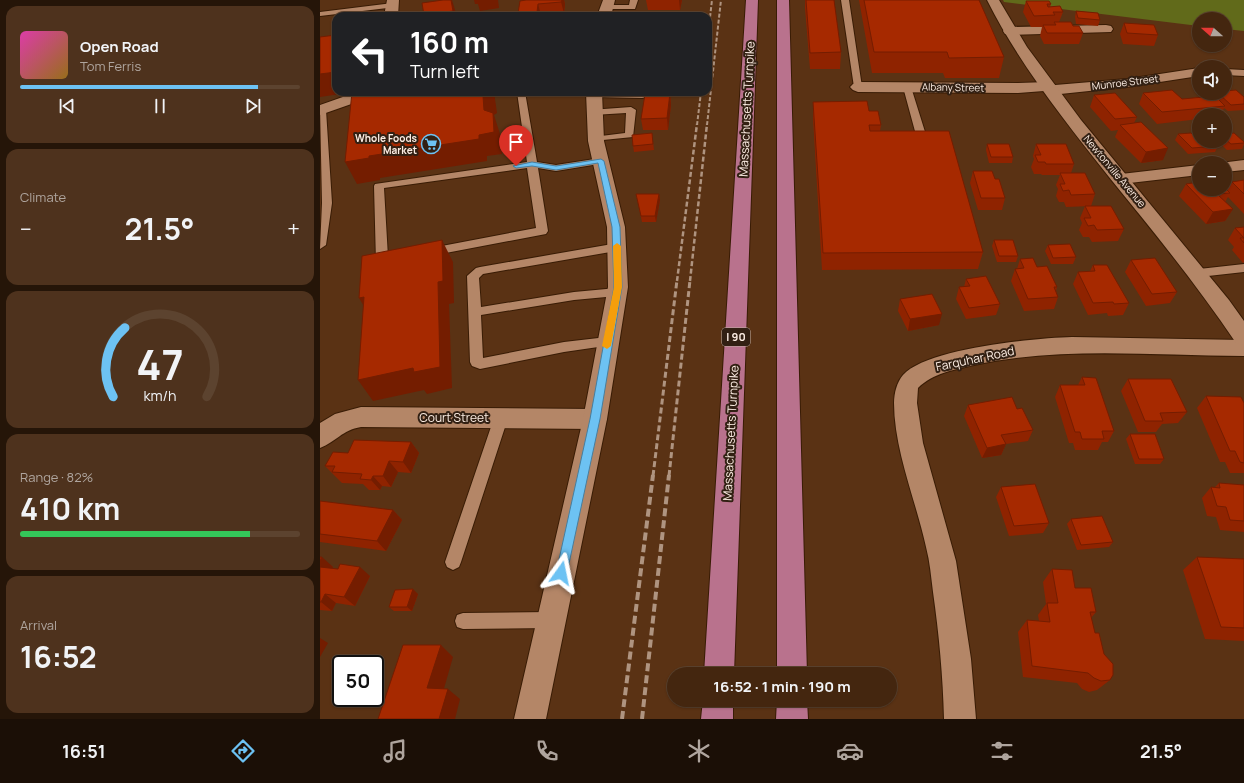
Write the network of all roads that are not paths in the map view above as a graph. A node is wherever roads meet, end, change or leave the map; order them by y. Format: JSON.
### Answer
{"nodes":[{"id":1,"x":634,"y":0,"type":"edge"},
{"id":2,"x":752,"y":0,"type":"edge"},
{"id":3,"x":783,"y":0,"type":"edge"},
{"id":4,"x":845,"y":0,"type":"edge"},
{"id":5,"x":993,"y":0,"type":"edge"},
{"id":6,"x":392,"y":7,"type":"edge"},
{"id":7,"x":607,"y":8,"type":"edge"},
{"id":8,"x":353,"y":12,"type":"edge"},
{"id":9,"x":320,"y":14,"type":"edge"},
{"id":10,"x":332,"y":14,"type":"edge"},
{"id":11,"x":1106,"y":29,"type":"dead end"},
{"id":12,"x":1010,"y":31,"type":"junction"},
{"id":13,"x":1232,"y":72,"type":"edge"},
{"id":14,"x":1192,"y":73,"type":"edge"},
{"id":15,"x":1244,"y":73,"type":"edge"},
{"id":16,"x":858,"y":86,"type":"joint"},
{"id":17,"x":907,"y":87,"type":"junction"},
{"id":18,"x":1049,"y":88,"type":"junction"},
{"id":19,"x":360,"y":96,"type":"edge"},
{"id":20,"x":522,"y":96,"type":"edge"},
{"id":21,"x":630,"y":96,"type":"edge"},
{"id":22,"x":594,"y":99,"type":"edge"},
{"id":23,"x":320,"y":110,"type":"edge"},
{"id":24,"x":921,"y":136,"type":"edge"},
{"id":25,"x":596,"y":140,"type":"junction"},
{"id":26,"x":601,"y":161,"type":"junction"},
{"id":27,"x":532,"y":164,"type":"junction"},
{"id":28,"x":1244,"y":165,"type":"edge"},
{"id":29,"x":1232,"y":167,"type":"edge"},
{"id":30,"x":1192,"y":171,"type":"edge"},
{"id":31,"x":1121,"y":179,"type":"junction"},
{"id":32,"x":321,"y":231,"type":"edge"},
{"id":33,"x":320,"y":245,"type":"edge"},
{"id":34,"x":618,"y":247,"type":"junction"},
{"id":35,"x":420,"y":254,"type":"edge"},
{"id":36,"x":404,"y":257,"type":"edge"},
{"id":37,"x":1244,"y":268,"type":"edge"},
{"id":38,"x":1199,"y":273,"type":"junction"},
{"id":39,"x":617,"y":292,"type":"junction"},
{"id":40,"x":475,"y":312,"type":"junction"},
{"id":41,"x":1244,"y":337,"type":"edge"},
{"id":42,"x":607,"y":342,"type":"junction"},
{"id":43,"x":1244,"y":348,"type":"edge"},
{"id":44,"x":501,"y":418,"type":"junction"},
{"id":45,"x":595,"y":419,"type":"junction"},
{"id":46,"x":320,"y":438,"type":"edge"},
{"id":47,"x":453,"y":562,"type":"dead end"},
{"id":48,"x":551,"y":620,"type":"junction"},
{"id":49,"x":463,"y":621,"type":"dead end"},
{"id":50,"x":719,"y":667,"type":"edge"},
{"id":51,"x":792,"y":667,"type":"edge"},
{"id":52,"x":718,"y":707,"type":"edge"},
{"id":53,"x":792,"y":707,"type":"edge"},
{"id":54,"x":530,"y":719,"type":"edge"},
{"id":55,"x":717,"y":719,"type":"edge"},
{"id":56,"x":792,"y":719,"type":"edge"},
{"id":57,"x":960,"y":719,"type":"edge"}],
"edges":[{"from":1,"to":7,"type":"lane"},
{"from":2,"to":50,"type":"highway","name":"Massachusetts Turnpike","number":"I 90"},
{"from":3,"to":51,"type":"highway"},
{"from":4,"to":16,"type":"lane"},
{"from":5,"to":12,"type":"street","name":"Newtonville Avenue"},
{"from":6,"to":8,"type":"lane"},
{"from":9,"to":10,"type":"lane"},
{"from":11,"to":12,"type":"street"},
{"from":12,"to":18,"type":"street","name":"Newtonville Avenue"},
{"from":13,"to":15,"type":"lane"},
{"from":14,"to":18,"type":"street","name":"Munroe Street"},
{"from":16,"to":17,"type":"street","name":"Albany Street"},
{"from":17,"to":18,"type":"street","name":"Albany Street"},
{"from":17,"to":24,"type":"lane"},
{"from":18,"to":31,"type":"street","name":"Newtonville Avenue"},
{"from":19,"to":23,"type":"street"},
{"from":20,"to":27,"type":"lane"},
{"from":21,"to":22,"type":"lane"},
{"from":22,"to":25,"type":"street"},
{"from":22,"to":25,"type":"lane"},
{"from":23,"to":32,"type":"lane"},
{"from":25,"to":26,"type":"street"},
{"from":26,"to":27,"type":"lane"},
{"from":26,"to":34,"type":"street"},
{"from":27,"to":35,"type":"lane"},
{"from":27,"to":36,"type":"lane"},
{"from":28,"to":29,"type":"street"},
{"from":30,"to":31,"type":"street"},
{"from":31,"to":38,"type":"street","name":"Newtonville Avenue"},
{"from":32,"to":33,"type":"lane"},
{"from":34,"to":39,"type":"street"},
{"from":34,"to":40,"type":"lane"},
{"from":37,"to":38,"type":"lane"},
{"from":38,"to":41,"type":"street","name":"Newtonville Avenue"},
{"from":39,"to":40,"type":"lane"},
{"from":39,"to":42,"type":"street"},
{"from":40,"to":42,"type":"lane"},
{"from":42,"to":45,"type":"street"},
{"from":43,"to":57,"type":"street","name":"Farquhar Road"},
{"from":44,"to":45,"type":"street","name":"Court Street"},
{"from":44,"to":46,"type":"street","name":"Court Street"},
{"from":44,"to":47,"type":"lane"},
{"from":45,"to":48,"type":"street"},
{"from":48,"to":49,"type":"lane"},
{"from":48,"to":54,"type":"street"},
{"from":52,"to":55,"type":"highway"},
{"from":53,"to":56,"type":"highway"}]}
